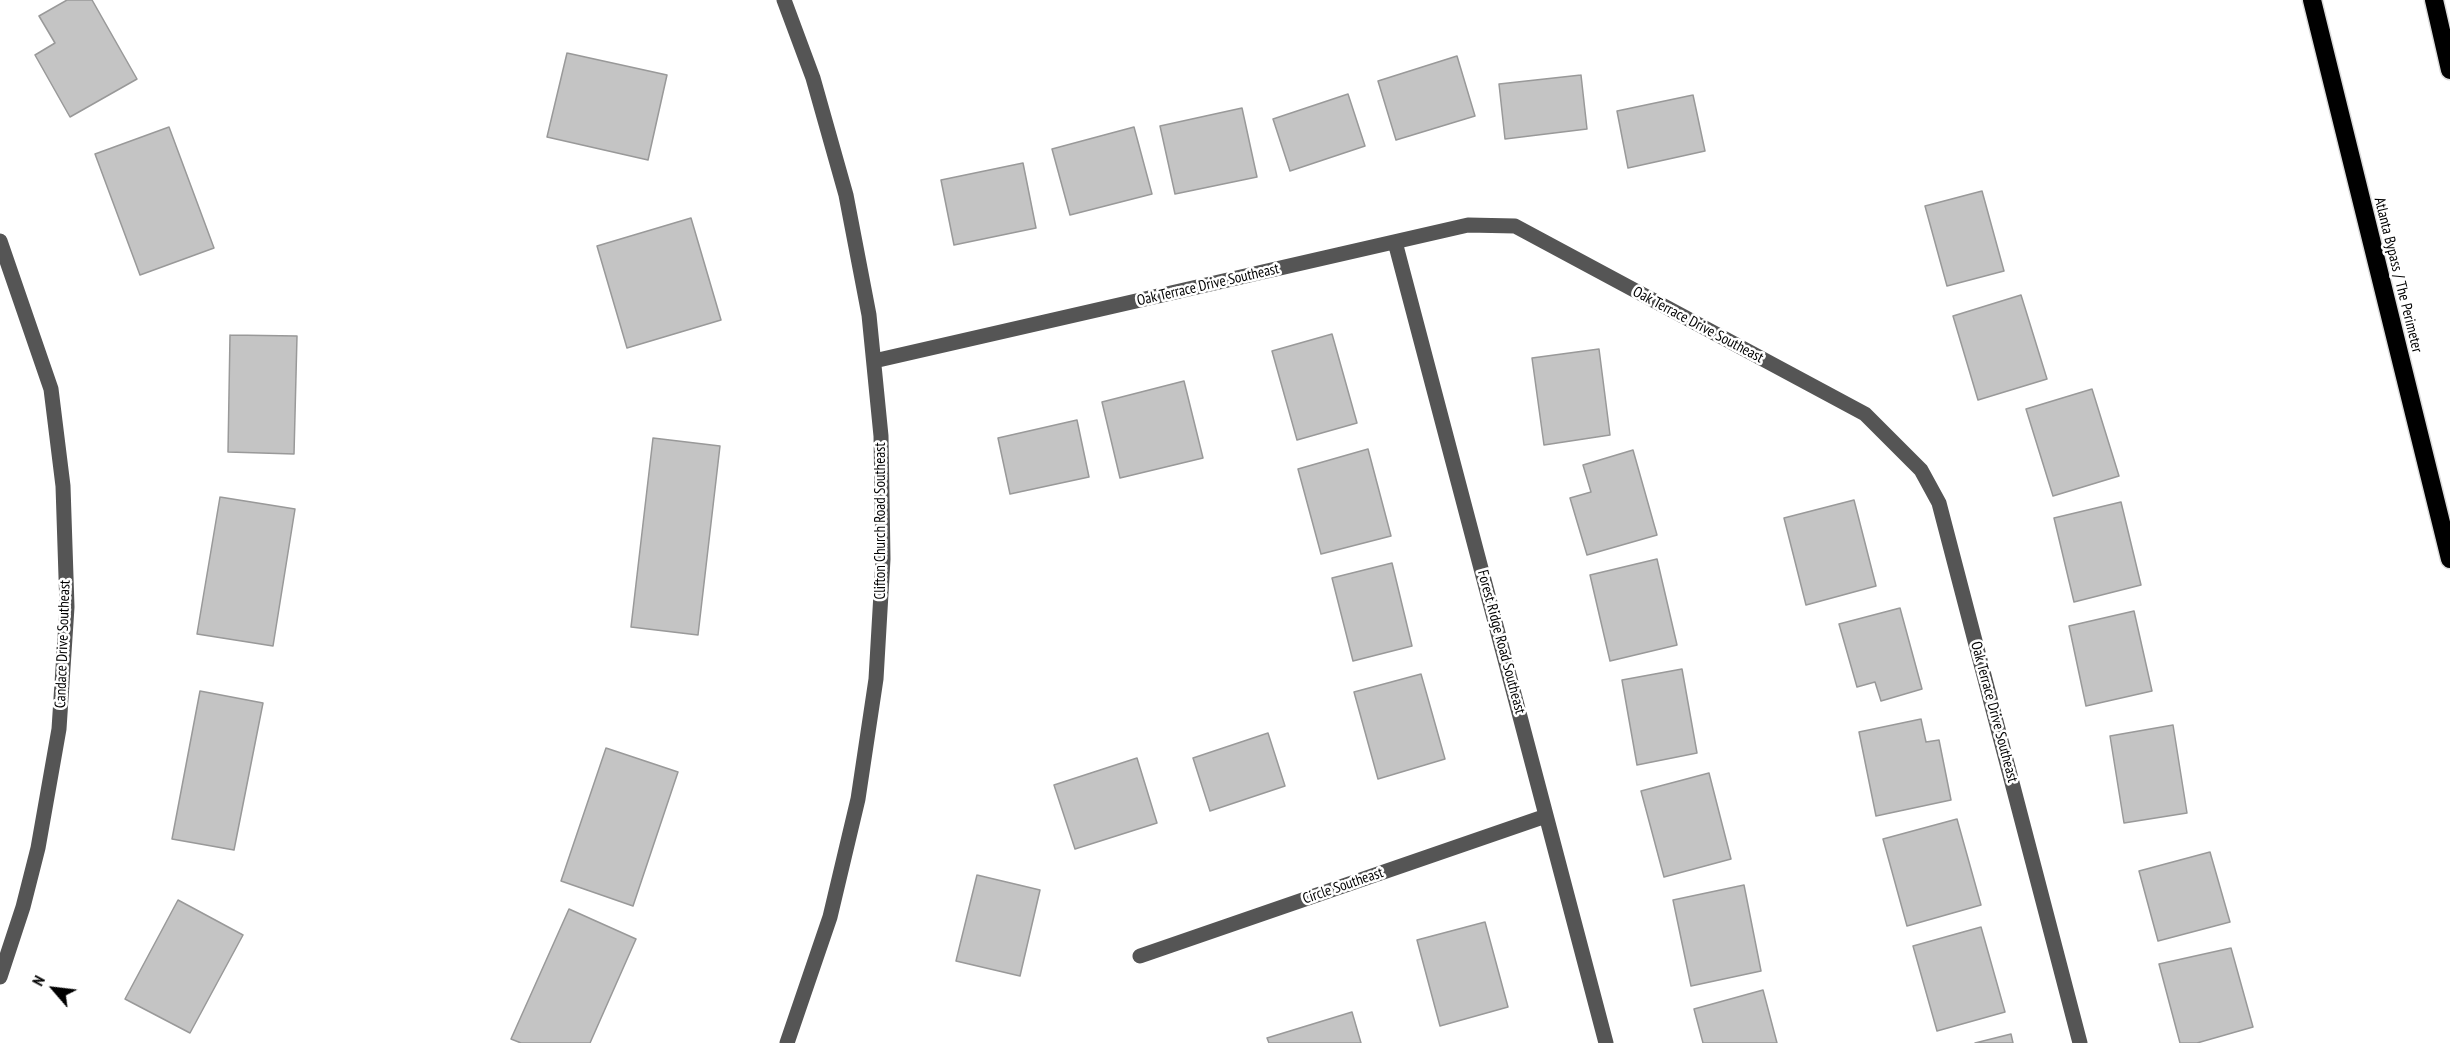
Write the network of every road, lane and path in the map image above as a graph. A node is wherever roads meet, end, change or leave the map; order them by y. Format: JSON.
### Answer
{"nodes":[{"id":1,"x":784,"y":0,"type":"edge"},
{"id":2,"x":2312,"y":0,"type":"edge"},
{"id":3,"x":2434,"y":0,"type":"edge"},
{"id":4,"x":2450,"y":70,"type":"edge"},
{"id":5,"x":0,"y":241,"type":"edge"},
{"id":6,"x":1395,"y":242,"type":"junction"},
{"id":7,"x":874,"y":361,"type":"junction"},
{"id":8,"x":2450,"y":559,"type":"edge"},
{"id":9,"x":1546,"y":816,"type":"junction"},
{"id":10,"x":1140,"y":956,"type":"dead end"},
{"id":11,"x":0,"y":977,"type":"edge"},
{"id":12,"x":787,"y":1043,"type":"edge"},
{"id":13,"x":1606,"y":1043,"type":"edge"},
{"id":14,"x":2080,"y":1043,"type":"edge"}],
"edges":[{"from":1,"to":7,"type":"street","name":"Clifton Church Road Southeast"},
{"from":2,"to":8,"type":"highway","name":"Atlanta Bypass / The Perimeter"},
{"from":3,"to":4,"type":"highway"},
{"from":5,"to":11,"type":"street","name":"Candace Drive Southeast"},
{"from":6,"to":7,"type":"street","name":"Oak Terrace Drive Southeast"},
{"from":6,"to":9,"type":"street","name":"Forest Ridge Road Southeast"},
{"from":6,"to":14,"type":"street","name":"Oak Terrace Drive Southeast"},
{"from":7,"to":12,"type":"street","name":"Clifton Church Road Southeast"},
{"from":9,"to":10,"type":"street","name":"Circle Southeast"},
{"from":9,"to":13,"type":"street","name":"Forest Ridge Road Southeast"}]}
